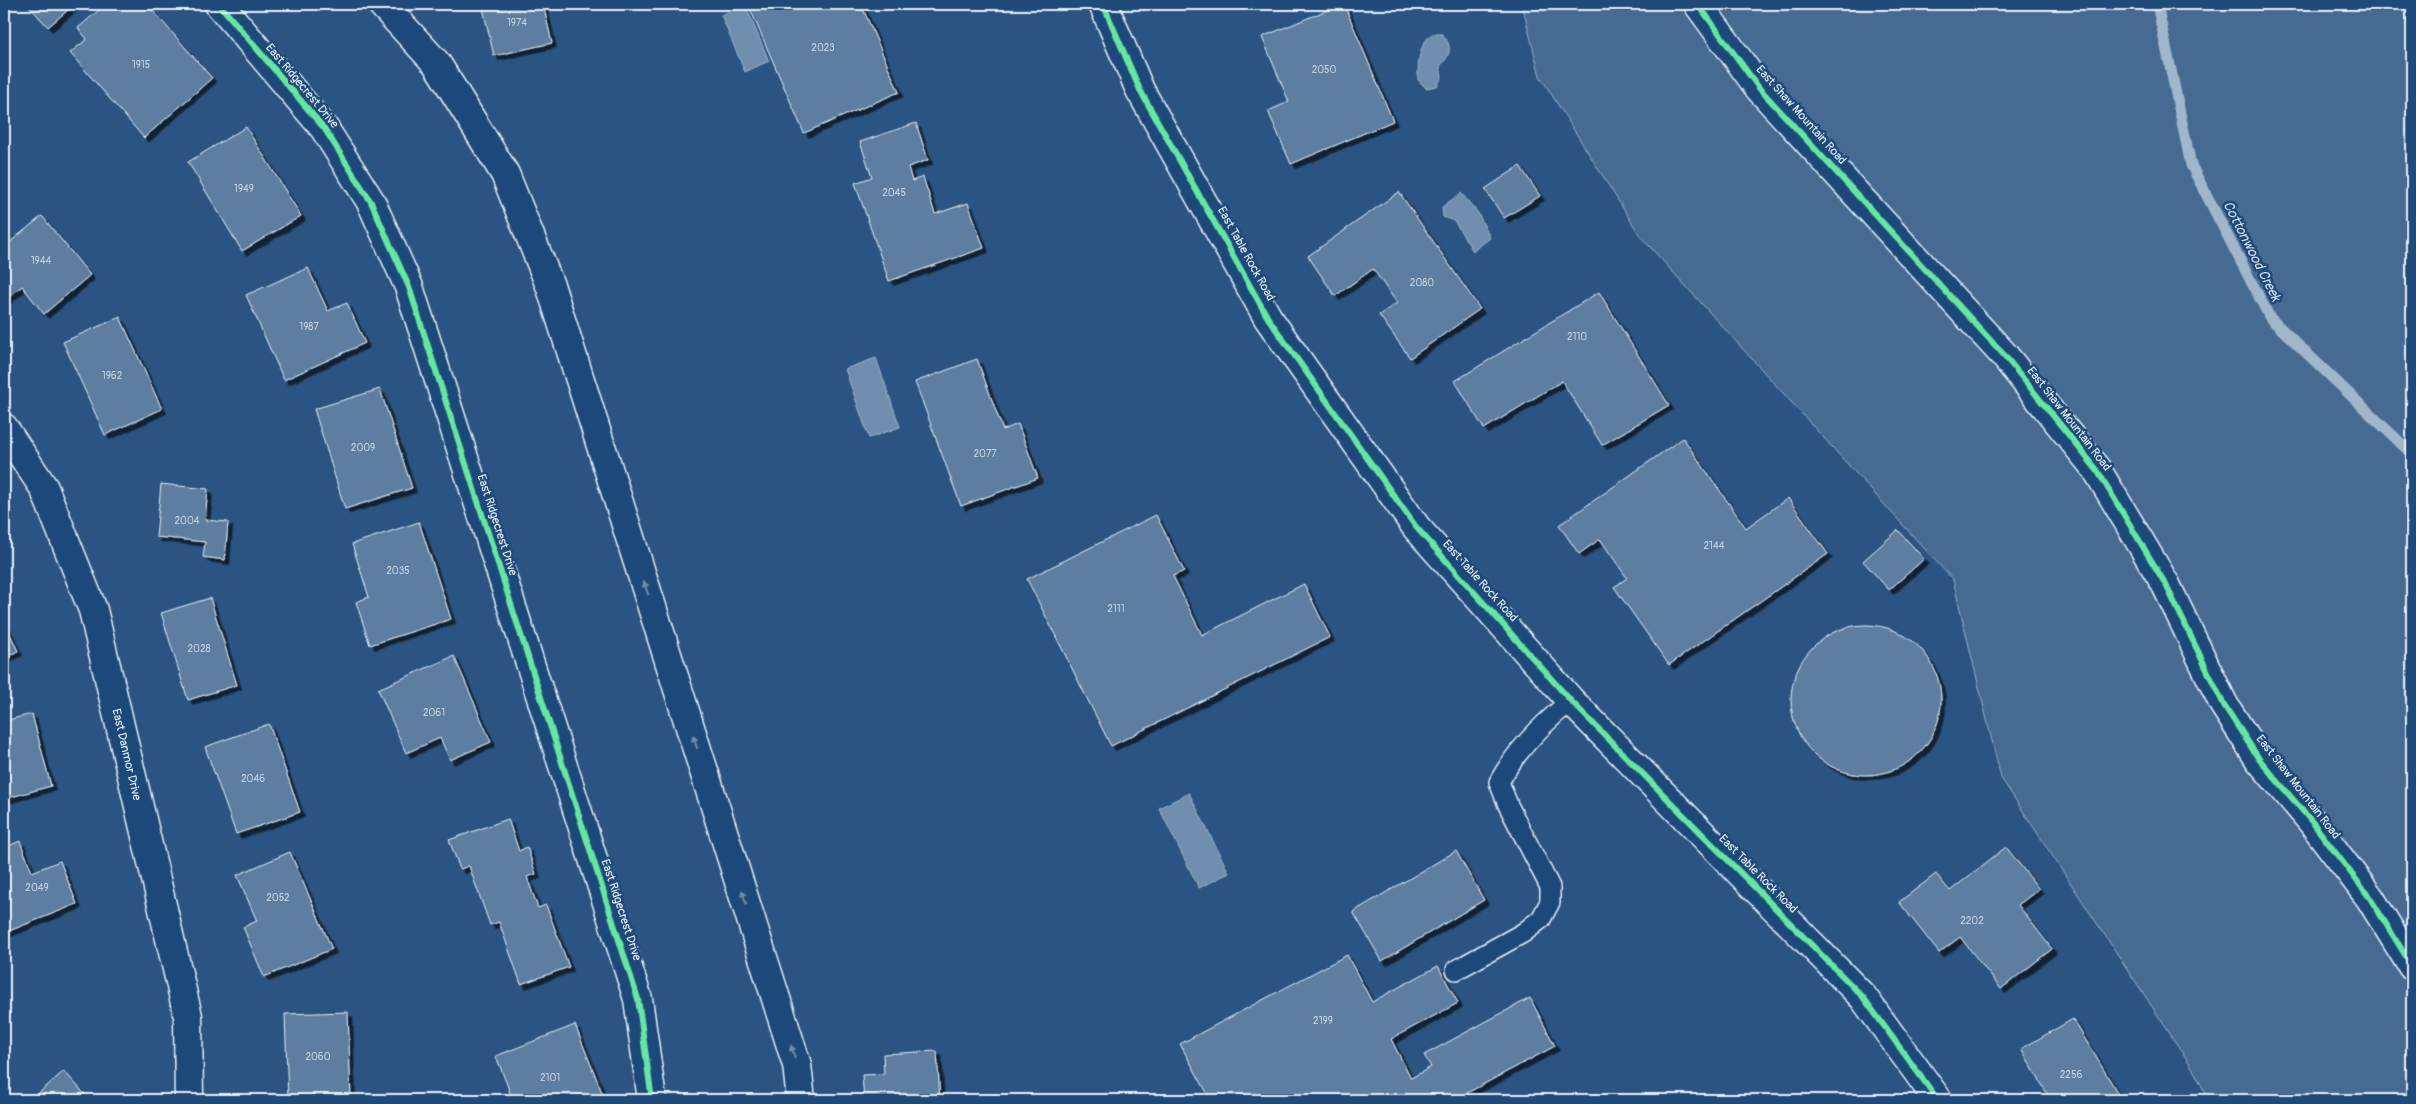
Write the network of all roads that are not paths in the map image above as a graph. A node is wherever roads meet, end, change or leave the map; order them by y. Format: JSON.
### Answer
{"nodes":[{"id":1,"x":219,"y":4,"type":"edge"},
{"id":2,"x":382,"y":4,"type":"edge"},
{"id":3,"x":1103,"y":4,"type":"edge"},
{"id":4,"x":1698,"y":4,"type":"edge"},
{"id":5,"x":4,"y":428,"type":"edge"},
{"id":6,"x":1571,"y":701,"type":"junction"},
{"id":7,"x":2412,"y":966,"type":"edge"},
{"id":8,"x":1456,"y":970,"type":"dead end"},
{"id":9,"x":189,"y":1100,"type":"edge"},
{"id":10,"x":652,"y":1100,"type":"edge"},
{"id":11,"x":801,"y":1100,"type":"edge"},
{"id":12,"x":1938,"y":1100,"type":"edge"}],
"edges":[{"from":1,"to":10,"type":"street","name":"East Ridgecrest Drive"},
{"from":11,"to":2,"type":"street","one_way":true},
{"from":3,"to":6,"type":"street","name":"East Table Rock Road"},
{"from":4,"to":7,"type":"street","name":"East Shaw Mountain Road"},
{"from":5,"to":9,"type":"street","name":"East Danmor Drive"},
{"from":6,"to":8,"type":"lane"},
{"from":6,"to":12,"type":"street","name":"East Table Rock Road"}]}
